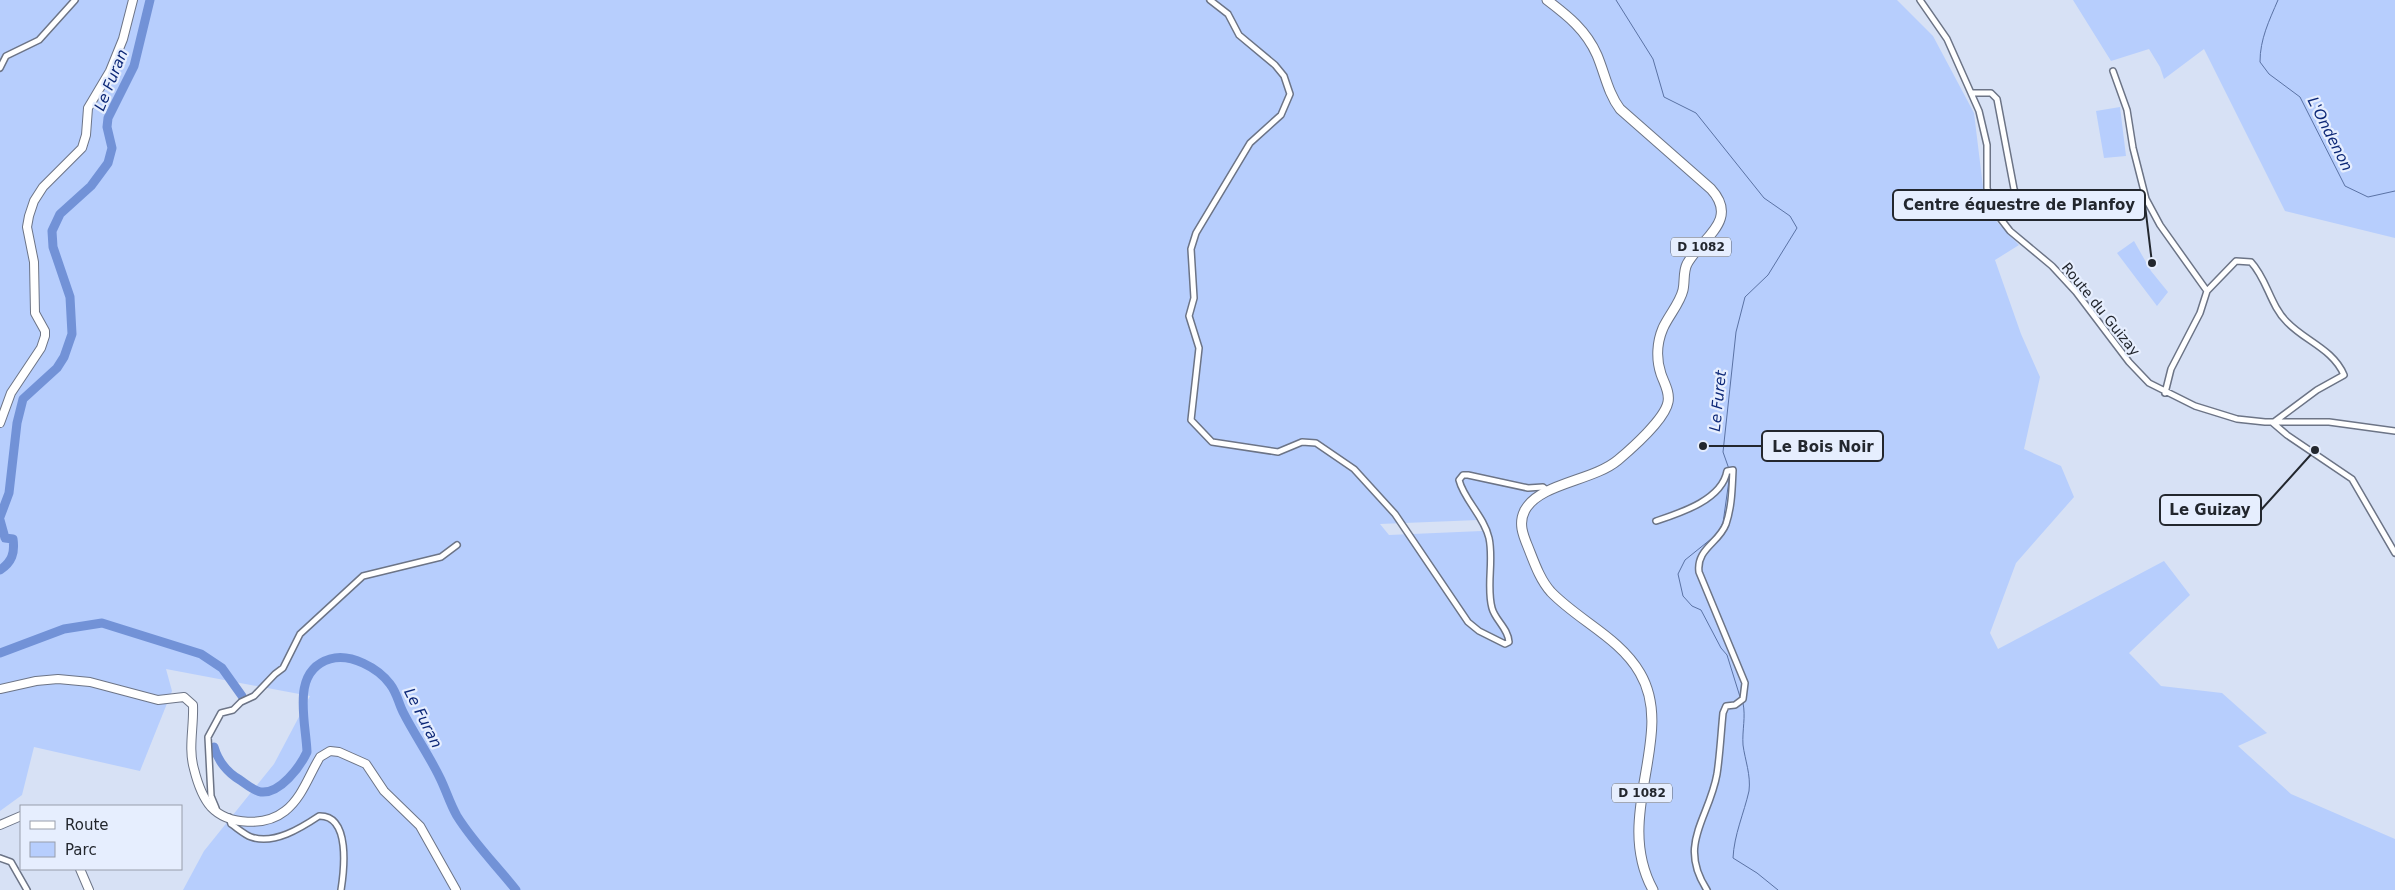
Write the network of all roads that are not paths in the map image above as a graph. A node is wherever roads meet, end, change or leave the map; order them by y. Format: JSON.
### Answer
{"nodes":[{"id":1,"x":75,"y":0,"type":"edge"},
{"id":2,"x":134,"y":0,"type":"edge"},
{"id":3,"x":1210,"y":0,"type":"edge"},
{"id":4,"x":1547,"y":0,"type":"edge"},
{"id":5,"x":1920,"y":0,"type":"edge"},
{"id":6,"x":0,"y":68,"type":"edge"},
{"id":7,"x":2113,"y":71,"type":"dead end"},
{"id":8,"x":1973,"y":93,"type":"junction"},
{"id":9,"x":2027,"y":202,"type":"dead end"},
{"id":10,"x":2207,"y":291,"type":"junction"},
{"id":11,"x":2166,"y":393,"type":"junction"},
{"id":12,"x":2274,"y":422,"type":"junction"},
{"id":13,"x":0,"y":423,"type":"edge"},
{"id":14,"x":2395,"y":430,"type":"edge"},
{"id":15,"x":1548,"y":491,"type":"junction"},
{"id":16,"x":1656,"y":521,"type":"dead end"},
{"id":17,"x":457,"y":545,"type":"dead end"},
{"id":18,"x":2395,"y":553,"type":"edge"},
{"id":19,"x":0,"y":689,"type":"edge"},
{"id":20,"x":218,"y":813,"type":"junction"},
{"id":21,"x":20,"y":816,"type":"edge"},
{"id":22,"x":229,"y":816,"type":"junction"},
{"id":23,"x":0,"y":825,"type":"edge"},
{"id":24,"x":0,"y":858,"type":"edge"},
{"id":25,"x":80,"y":870,"type":"edge"},
{"id":26,"x":27,"y":890,"type":"edge"},
{"id":27,"x":89,"y":890,"type":"edge"},
{"id":28,"x":341,"y":890,"type":"edge"},
{"id":29,"x":456,"y":890,"type":"edge"},
{"id":30,"x":1653,"y":890,"type":"edge"},
{"id":31,"x":1707,"y":890,"type":"edge"}],
"edges":[{"from":1,"to":6,"type":"street"},
{"from":2,"to":13,"type":"street"},
{"from":3,"to":15,"type":"street"},
{"from":4,"to":15,"type":"main road","number":"D 1082"},
{"from":5,"to":8,"type":"street","name":"Route du Guizay"},
{"from":7,"to":10,"type":"street"},
{"from":8,"to":9,"type":"street"},
{"from":8,"to":11,"type":"street","name":"Route du Guizay"},
{"from":10,"to":11,"type":"street"},
{"from":10,"to":12,"type":"street"},
{"from":11,"to":12,"type":"street","name":"Route du Guizay"},
{"from":12,"to":14,"type":"street","name":"Route du Guizay"},
{"from":12,"to":18,"type":"street"},
{"from":15,"to":30,"type":"main road","number":"D 1082"},
{"from":16,"to":31,"type":"street"},
{"from":17,"to":20,"type":"street"},
{"from":19,"to":20,"type":"street"},
{"from":20,"to":22,"type":"street"},
{"from":21,"to":23,"type":"street"},
{"from":22,"to":28,"type":"street"},
{"from":22,"to":29,"type":"street"},
{"from":24,"to":26,"type":"street"},
{"from":25,"to":27,"type":"street"}]}
